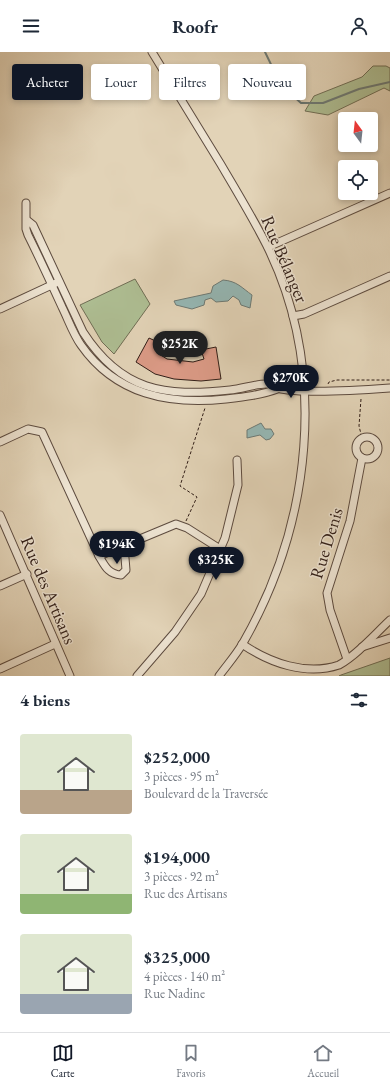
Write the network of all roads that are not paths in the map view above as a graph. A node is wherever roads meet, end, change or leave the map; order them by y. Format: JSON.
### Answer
{"nodes":[{"id":1,"x":152,"y":52,"type":"edge"},
{"id":2,"x":390,"y":194,"type":"edge"},
{"id":3,"x":26,"y":204,"type":"dead end"},
{"id":4,"x":28,"y":220,"type":"junction"},
{"id":5,"x":268,"y":247,"type":"junction"},
{"id":6,"x":390,"y":276,"type":"edge"},
{"id":7,"x":60,"y":282,"type":"junction"},
{"id":8,"x":52,"y":285,"type":"junction"},
{"id":9,"x":0,"y":309,"type":"edge"},
{"id":10,"x":293,"y":316,"type":"junction"},
{"id":11,"x":280,"y":388,"type":"junction"},
{"id":12,"x":390,"y":388,"type":"edge"},
{"id":13,"x":305,"y":391,"type":"junction"},
{"id":14,"x":0,"y":442,"type":"edge"},
{"id":15,"x":362,"y":458,"type":"junction"},
{"id":16,"x":237,"y":460,"type":"dead end"},
{"id":17,"x":0,"y":515,"type":"edge"},
{"id":18,"x":124,"y":546,"type":"junction"},
{"id":19,"x":220,"y":550,"type":"junction"},
{"id":20,"x":99,"y":556,"type":"junction"},
{"id":21,"x":27,"y":574,"type":"junction"},
{"id":22,"x":0,"y":586,"type":"edge"},
{"id":23,"x":390,"y":620,"type":"edge"},
{"id":24,"x":390,"y":638,"type":"edge"},
{"id":25,"x":55,"y":644,"type":"junction"},
{"id":26,"x":242,"y":644,"type":"junction"},
{"id":27,"x":360,"y":648,"type":"junction"},
{"id":28,"x":347,"y":659,"type":"junction"},
{"id":29,"x":0,"y":669,"type":"edge"},
{"id":30,"x":70,"y":676,"type":"edge"},
{"id":31,"x":137,"y":676,"type":"edge"},
{"id":32,"x":219,"y":676,"type":"edge"}],
"edges":[{"from":1,"to":5,"type":"street","name":"Rue Bélanger"},
{"from":2,"to":5,"type":"street"},
{"from":3,"to":4,"type":"street"},
{"from":4,"to":7,"type":"street"},
{"from":4,"to":8,"type":"street"},
{"from":5,"to":10,"type":"street","name":"Rue Bélanger"},
{"from":6,"to":10,"type":"street"},
{"from":7,"to":8,"type":"street"},
{"from":7,"to":11,"type":"street"},
{"from":8,"to":9,"type":"street"},
{"from":8,"to":11,"type":"street"},
{"from":10,"to":13,"type":"street","name":"Rue Bélanger"},
{"from":11,"to":13,"type":"street"},
{"from":12,"to":13,"type":"street"},
{"from":13,"to":26,"type":"street","name":"Rue Bélanger"},
{"from":14,"to":20,"type":"street"},
{"from":15,"to":15,"type":"street","name":"Rue Denis"},
{"from":15,"to":28,"type":"street","name":"Rue Denis"},
{"from":16,"to":19,"type":"street"},
{"from":17,"to":21,"type":"street","name":"Rue des Artisans"},
{"from":18,"to":19,"type":"street"},
{"from":18,"to":20,"type":"street"},
{"from":18,"to":20,"type":"street"},
{"from":19,"to":31,"type":"street"},
{"from":21,"to":22,"type":"street"},
{"from":21,"to":25,"type":"street","name":"Rue des Artisans"},
{"from":23,"to":27,"type":"street"},
{"from":24,"to":27,"type":"street"},
{"from":25,"to":29,"type":"street"},
{"from":25,"to":30,"type":"street","name":"Rue des Artisans"},
{"from":26,"to":28,"type":"street"},
{"from":26,"to":32,"type":"street","name":"Rue Bélanger"},
{"from":27,"to":28,"type":"street"}]}
